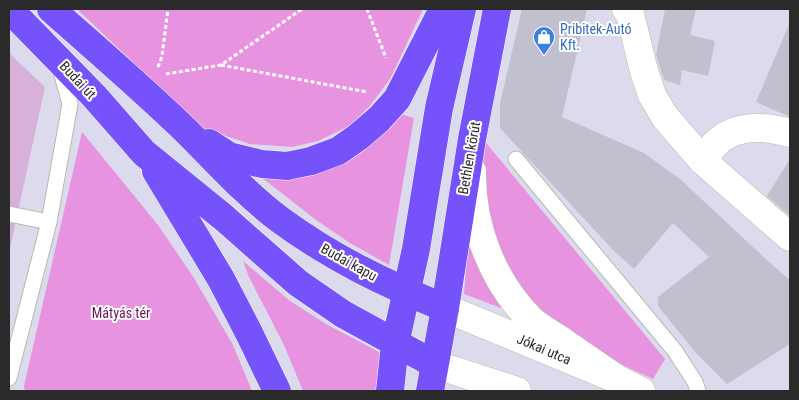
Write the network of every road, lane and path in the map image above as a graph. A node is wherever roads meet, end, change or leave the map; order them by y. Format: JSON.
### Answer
{"nodes":[{"id":1,"x":9,"y":9,"type":"edge"},
{"id":2,"x":51,"y":9,"type":"edge"},
{"id":3,"x":168,"y":9,"type":"edge"},
{"id":4,"x":302,"y":9,"type":"edge"},
{"id":5,"x":367,"y":9,"type":"edge"},
{"id":6,"x":443,"y":9,"type":"edge"},
{"id":7,"x":462,"y":9,"type":"edge"},
{"id":8,"x":497,"y":9,"type":"edge"},
{"id":9,"x":626,"y":9,"type":"edge"},
{"id":10,"x":58,"y":58,"type":"junction"},
{"id":11,"x":388,"y":62,"type":"dead end"},
{"id":12,"x":221,"y":65,"type":"junction"},
{"id":13,"x":157,"y":69,"type":"dead end"},
{"id":14,"x":164,"y":74,"type":"dead end"},
{"id":15,"x":370,"y":93,"type":"dead end"},
{"id":16,"x":180,"y":125,"type":"junction"},
{"id":17,"x":790,"y":133,"type":"edge"},
{"id":18,"x":472,"y":139,"type":"junction"},
{"id":19,"x":144,"y":153,"type":"junction"},
{"id":20,"x":516,"y":159,"type":"dead end"},
{"id":21,"x":703,"y":161,"type":"junction"},
{"id":22,"x":9,"y":214,"type":"edge"},
{"id":23,"x":49,"y":222,"type":"junction"},
{"id":24,"x":790,"y":237,"type":"edge"},
{"id":25,"x":406,"y":292,"type":"junction"},
{"id":26,"x":445,"y":308,"type":"junction"},
{"id":27,"x":395,"y":344,"type":"junction"},
{"id":28,"x":434,"y":364,"type":"junction"},
{"id":29,"x":9,"y":378,"type":"edge"},
{"id":30,"x":630,"y":386,"type":"edge"},
{"id":31,"x":277,"y":391,"type":"edge"},
{"id":32,"x":390,"y":391,"type":"edge"},
{"id":33,"x":430,"y":391,"type":"edge"},
{"id":34,"x":517,"y":391,"type":"edge"},
{"id":35,"x":698,"y":391,"type":"edge"}],
"edges":[{"from":1,"to":10,"type":"main road","name":"Budai út"},
{"from":2,"to":16,"type":"main road"},
{"from":3,"to":13,"type":"path"},
{"from":4,"to":12,"type":"path"},
{"from":5,"to":11,"type":"path"},
{"from":6,"to":16,"type":"main road"},
{"from":7,"to":25,"type":"main road"},
{"from":8,"to":18,"type":"main road","name":"Bethlen körút"},
{"from":9,"to":21,"type":"street"},
{"from":10,"to":19,"type":"main road","name":"Budai út"},
{"from":10,"to":23,"type":"lane"},
{"from":12,"to":14,"type":"path"},
{"from":12,"to":15,"type":"path"},
{"from":16,"to":25,"type":"main road","name":"Budai kapu"},
{"from":17,"to":21,"type":"street"},
{"from":18,"to":26,"type":"main road","name":"Bethlen körút"},
{"from":18,"to":30,"type":"street"},
{"from":19,"to":27,"type":"main road"},
{"from":19,"to":31,"type":"main road"},
{"from":20,"to":35,"type":"lane"},
{"from":21,"to":24,"type":"street"},
{"from":22,"to":23,"type":"lane"},
{"from":23,"to":29,"type":"lane"},
{"from":25,"to":26,"type":"main road","name":"Budai kapu"},
{"from":25,"to":27,"type":"main road"},
{"from":26,"to":28,"type":"main road"},
{"from":26,"to":30,"type":"street","name":"Jókai utca"},
{"from":27,"to":28,"type":"main road"},
{"from":27,"to":32,"type":"main road"},
{"from":28,"to":33,"type":"main road"},
{"from":28,"to":34,"type":"street"}]}
